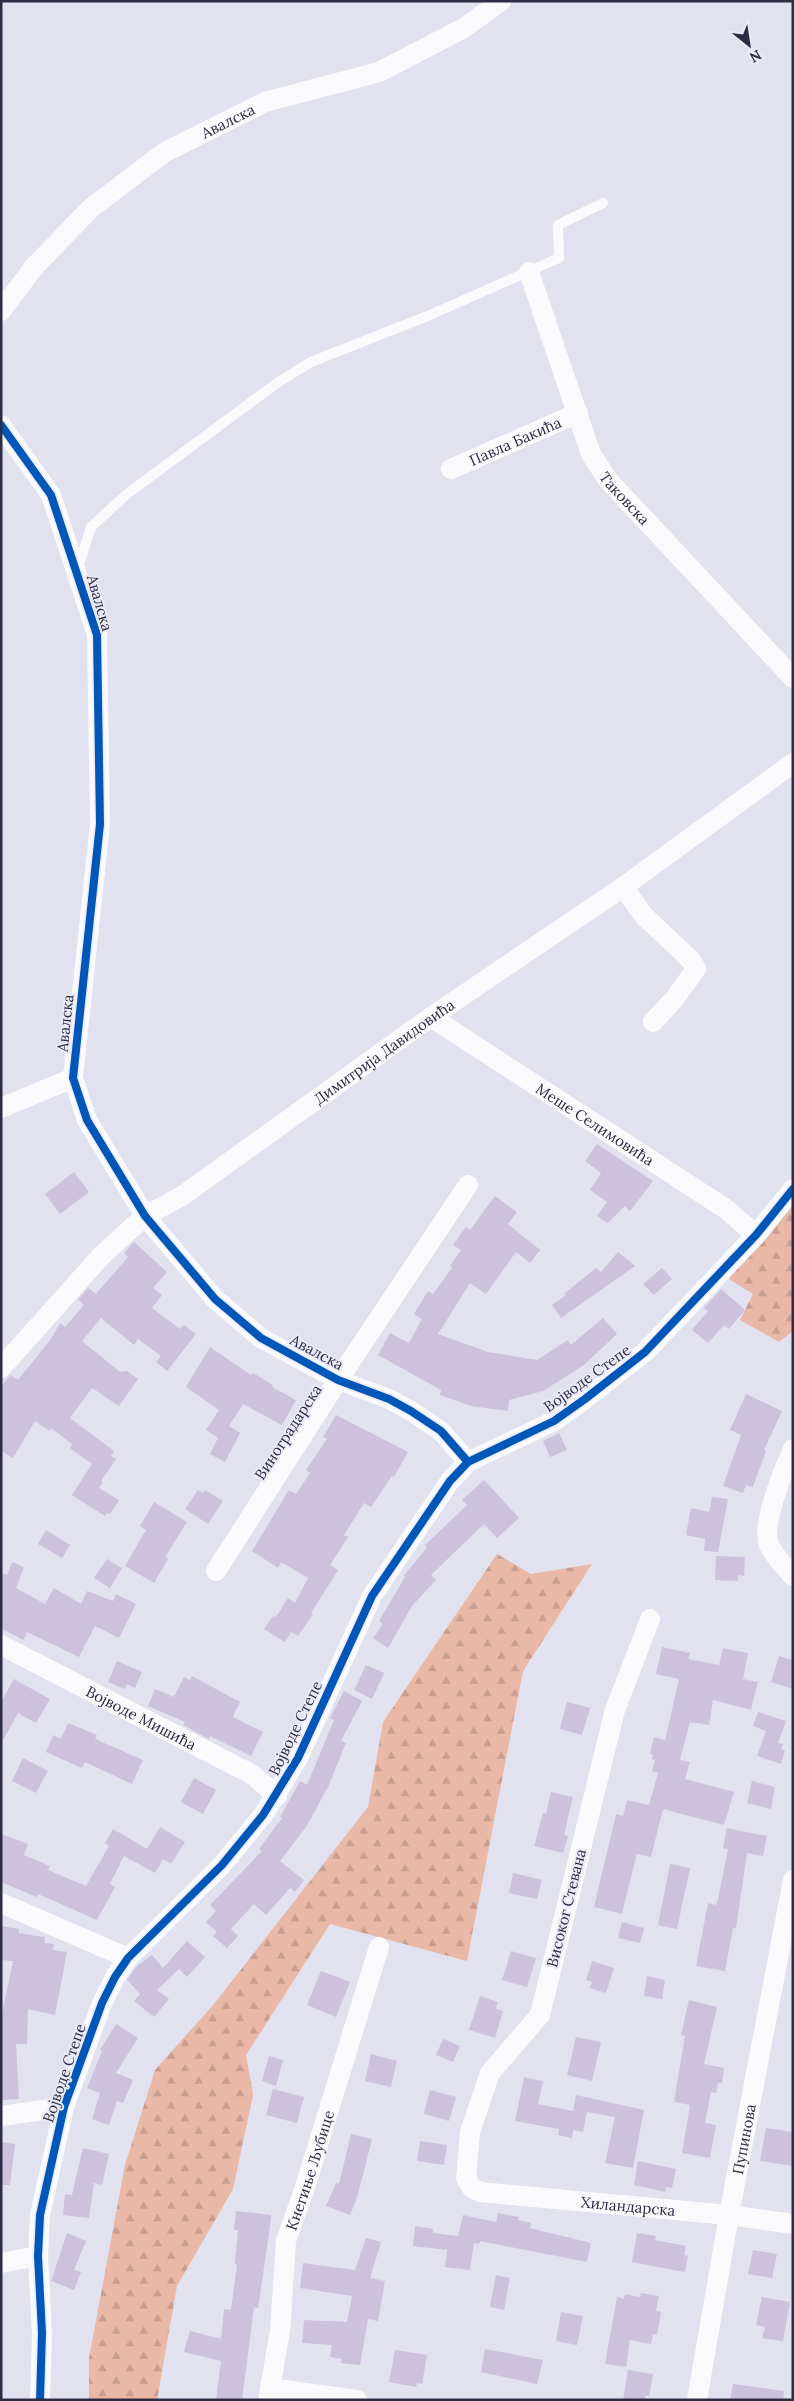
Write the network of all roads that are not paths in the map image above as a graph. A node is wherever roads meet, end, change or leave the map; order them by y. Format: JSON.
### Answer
{"nodes":[{"id":1,"x":501,"y":1,"type":"edge"},
{"id":2,"x":603,"y":202,"type":"dead end"},
{"id":3,"x":529,"y":272,"type":"junction"},
{"id":4,"x":1,"y":311,"type":"edge"},
{"id":5,"x":578,"y":413,"type":"junction"},
{"id":6,"x":1,"y":425,"type":"edge"},
{"id":7,"x":451,"y":468,"type":"dead end"},
{"id":8,"x":77,"y":571,"type":"junction"},
{"id":9,"x":793,"y":678,"type":"edge"},
{"id":10,"x":793,"y":763,"type":"edge"},
{"id":11,"x":623,"y":887,"type":"junction"},
{"id":12,"x":431,"y":1017,"type":"junction"},
{"id":13,"x":653,"y":1022,"type":"dead end"},
{"id":14,"x":73,"y":1078,"type":"junction"},
{"id":15,"x":1,"y":1108,"type":"edge"},
{"id":16,"x":468,"y":1185,"type":"dead end"},
{"id":17,"x":793,"y":1189,"type":"edge"},
{"id":18,"x":145,"y":1216,"type":"junction"},
{"id":19,"x":756,"y":1235,"type":"junction"},
{"id":20,"x":1,"y":1368,"type":"edge"},
{"id":21,"x":338,"y":1380,"type":"junction"},
{"id":22,"x":793,"y":1448,"type":"edge"},
{"id":23,"x":468,"y":1462,"type":"junction"},
{"id":24,"x":216,"y":1571,"type":"dead end"},
{"id":25,"x":793,"y":1576,"type":"edge"},
{"id":26,"x":650,"y":1619,"type":"dead end"},
{"id":27,"x":1,"y":1644,"type":"edge"},
{"id":28,"x":276,"y":1796,"type":"junction"},
{"id":29,"x":793,"y":1880,"type":"edge"},
{"id":30,"x":1,"y":1903,"type":"edge"},
{"id":31,"x":379,"y":1947,"type":"dead end"},
{"id":32,"x":128,"y":1958,"type":"junction"},
{"id":33,"x":64,"y":2107,"type":"junction"},
{"id":34,"x":1,"y":2116,"type":"edge"},
{"id":35,"x":468,"y":2183,"type":"joint"},
{"id":36,"x":729,"y":2215,"type":"junction"},
{"id":37,"x":793,"y":2224,"type":"edge"},
{"id":38,"x":38,"y":2256,"type":"junction"},
{"id":39,"x":1,"y":2262,"type":"edge"},
{"id":40,"x":269,"y":2394,"type":"edge"},
{"id":41,"x":40,"y":2400,"type":"edge"},
{"id":42,"x":356,"y":2400,"type":"edge"},
{"id":43,"x":697,"y":2400,"type":"edge"}],
"edges":[{"from":1,"to":4,"type":"street","name":"Авалска"},
{"from":2,"to":3,"type":"lane"},
{"from":3,"to":5,"type":"street","name":"Таковска"},
{"from":3,"to":8,"type":"lane"},
{"from":5,"to":7,"type":"street","name":"Павла Бакића"},
{"from":5,"to":9,"type":"street","name":"Таковска"},
{"from":6,"to":8,"type":"street","name":"Авалска"},
{"from":8,"to":14,"type":"street","name":"Авалска"},
{"from":10,"to":11,"type":"street","name":"Димитрија Давидовића"},
{"from":11,"to":12,"type":"street","name":"Димитрија Давидовића"},
{"from":11,"to":13,"type":"street"},
{"from":12,"to":18,"type":"street","name":"Димитрија Давидовића"},
{"from":12,"to":19,"type":"street","name":"Меше Селимовића"},
{"from":14,"to":15,"type":"street"},
{"from":14,"to":18,"type":"street","name":"Авалска"},
{"from":16,"to":21,"type":"street","name":"Виноградарска"},
{"from":17,"to":19,"type":"street","name":"Војводе Степе"},
{"from":18,"to":20,"type":"street","name":"Димитрија Давидовића"},
{"from":18,"to":21,"type":"street","name":"Авалска"},
{"from":19,"to":23,"type":"street","name":"Војводе Степе"},
{"from":21,"to":23,"type":"street","name":"Авалска"},
{"from":21,"to":24,"type":"street","name":"Виноградарска"},
{"from":22,"to":25,"type":"street"},
{"from":23,"to":28,"type":"street","name":"Војводе Степе"},
{"from":26,"to":35,"type":"street","name":"Високог Стевана"},
{"from":27,"to":28,"type":"street","name":"Војводе Мишића"},
{"from":28,"to":32,"type":"street","name":"Војводе Степе"},
{"from":29,"to":36,"type":"street","name":"Пупинова"},
{"from":30,"to":32,"type":"street"},
{"from":31,"to":40,"type":"street","name":"Кнегиње Љубице"},
{"from":32,"to":33,"type":"street","name":"Војводе Степе"},
{"from":33,"to":34,"type":"street"},
{"from":33,"to":38,"type":"street","name":"Војводе Степе"},
{"from":35,"to":36,"type":"street","name":"Хиландарска"},
{"from":36,"to":37,"type":"street","name":"Хиландарска"},
{"from":36,"to":43,"type":"street","name":"Пупинова"},
{"from":38,"to":39,"type":"street"},
{"from":38,"to":41,"type":"street","name":"Војводе Степе"},
{"from":40,"to":42,"type":"street"}]}
